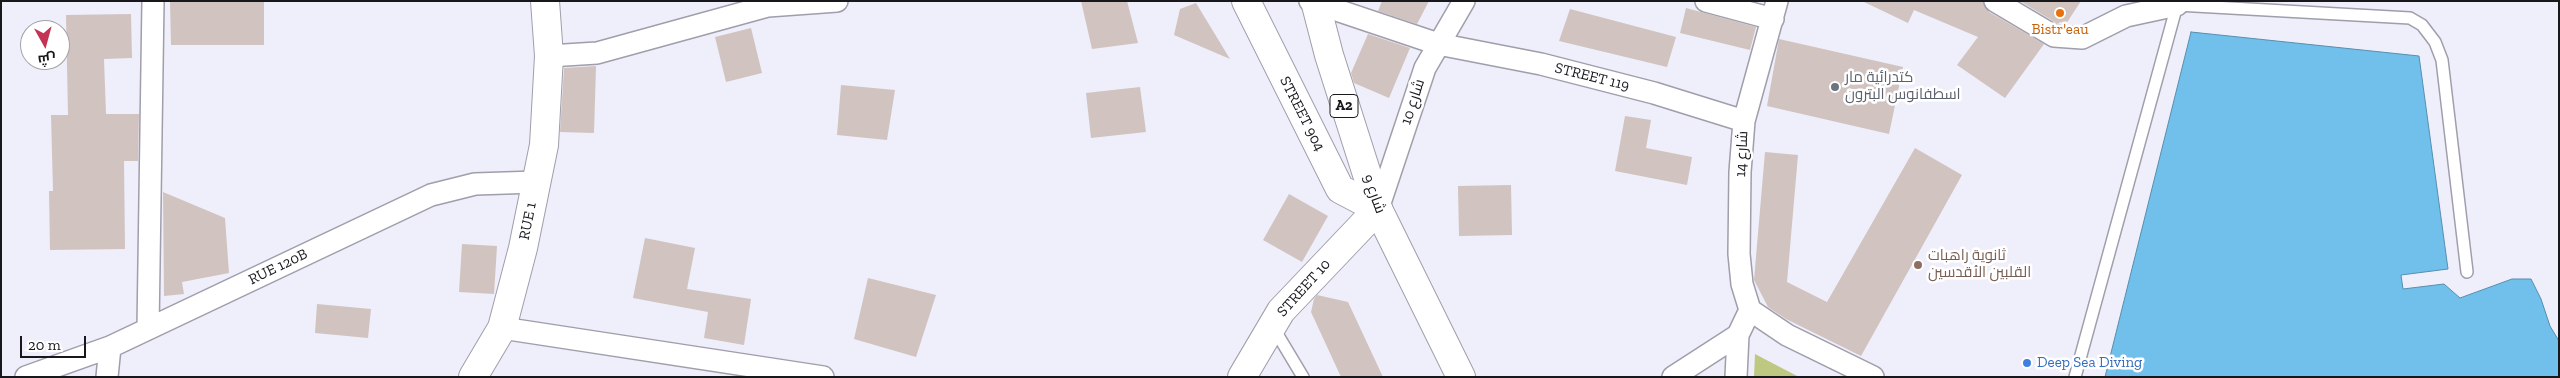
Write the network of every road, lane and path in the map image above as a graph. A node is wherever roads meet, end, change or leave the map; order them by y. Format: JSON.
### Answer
{"nodes":[{"id":1,"x":153,"y":1,"type":"edge"},
{"id":2,"x":545,"y":1,"type":"edge"},
{"id":3,"x":837,"y":1,"type":"edge"},
{"id":4,"x":1246,"y":1,"type":"edge"},
{"id":5,"x":1464,"y":1,"type":"edge"},
{"id":6,"x":1706,"y":1,"type":"edge"},
{"id":7,"x":1995,"y":1,"type":"edge"},
{"id":8,"x":1313,"y":2,"type":"edge"},
{"id":9,"x":2177,"y":3,"type":"edge"},
{"id":10,"x":1775,"y":10,"type":"edge"},
{"id":11,"x":1438,"y":44,"type":"junction"},
{"id":12,"x":548,"y":56,"type":"junction"},
{"id":13,"x":1744,"y":121,"type":"junction"},
{"id":14,"x":536,"y":182,"type":"junction"},
{"id":15,"x":1378,"y":209,"type":"junction"},
{"id":16,"x":2467,"y":272,"type":"dead end"},
{"id":17,"x":1750,"y":310,"type":"junction"},
{"id":18,"x":1272,"y":326,"type":"junction"},
{"id":19,"x":502,"y":328,"type":"junction"},
{"id":20,"x":148,"y":329,"type":"junction"},
{"id":21,"x":1738,"y":335,"type":"junction"},
{"id":22,"x":110,"y":347,"type":"junction"},
{"id":23,"x":26,"y":377,"type":"edge"},
{"id":24,"x":107,"y":377,"type":"edge"},
{"id":25,"x":473,"y":377,"type":"edge"},
{"id":26,"x":823,"y":377,"type":"edge"},
{"id":27,"x":1242,"y":377,"type":"edge"},
{"id":28,"x":1303,"y":377,"type":"edge"},
{"id":29,"x":1461,"y":377,"type":"edge"},
{"id":30,"x":1673,"y":377,"type":"edge"},
{"id":31,"x":1736,"y":377,"type":"edge"},
{"id":32,"x":1873,"y":377,"type":"edge"},
{"id":33,"x":2075,"y":377,"type":"edge"}],
"edges":[{"from":1,"to":20,"type":"street"},
{"from":2,"to":12,"type":"main road","name":"RUE 1"},
{"from":3,"to":12,"type":"street"},
{"from":4,"to":15,"type":"main road","name":"STREET 904"},
{"from":5,"to":11,"type":"street","name":"شارع 10"},
{"from":6,"to":10,"type":"street"},
{"from":7,"to":9,"type":"street"},
{"from":8,"to":11,"type":"street","name":"STREET 119"},
{"from":8,"to":15,"type":"main road","name":"شارع 9","number":"A2"},
{"from":9,"to":16,"type":"lane"},
{"from":9,"to":33,"type":"lane"},
{"from":10,"to":13,"type":"street","name":"شارع 14"},
{"from":11,"to":13,"type":"street","name":"STREET 119"},
{"from":11,"to":15,"type":"street","name":"شارع 10"},
{"from":12,"to":14,"type":"main road","name":"RUE 1"},
{"from":13,"to":17,"type":"street","name":"شارع 14"},
{"from":14,"to":19,"type":"main road","name":"RUE 1"},
{"from":14,"to":20,"type":"street","name":"RUE 120B"},
{"from":15,"to":18,"type":"main road","name":"STREET 10"},
{"from":15,"to":29,"type":"main road","name":"شارع 9","number":"A2"},
{"from":17,"to":21,"type":"street"},
{"from":17,"to":32,"type":"street"},
{"from":18,"to":27,"type":"main road","name":"STREET 10"},
{"from":18,"to":28,"type":"lane"},
{"from":19,"to":25,"type":"main road","name":"RUE 1"},
{"from":19,"to":26,"type":"street"},
{"from":20,"to":22,"type":"street","name":"RUE 120B"},
{"from":21,"to":30,"type":"street"},
{"from":21,"to":31,"type":"street"},
{"from":22,"to":23,"type":"street","name":"RUE 120B"},
{"from":22,"to":24,"type":"street"}]}
